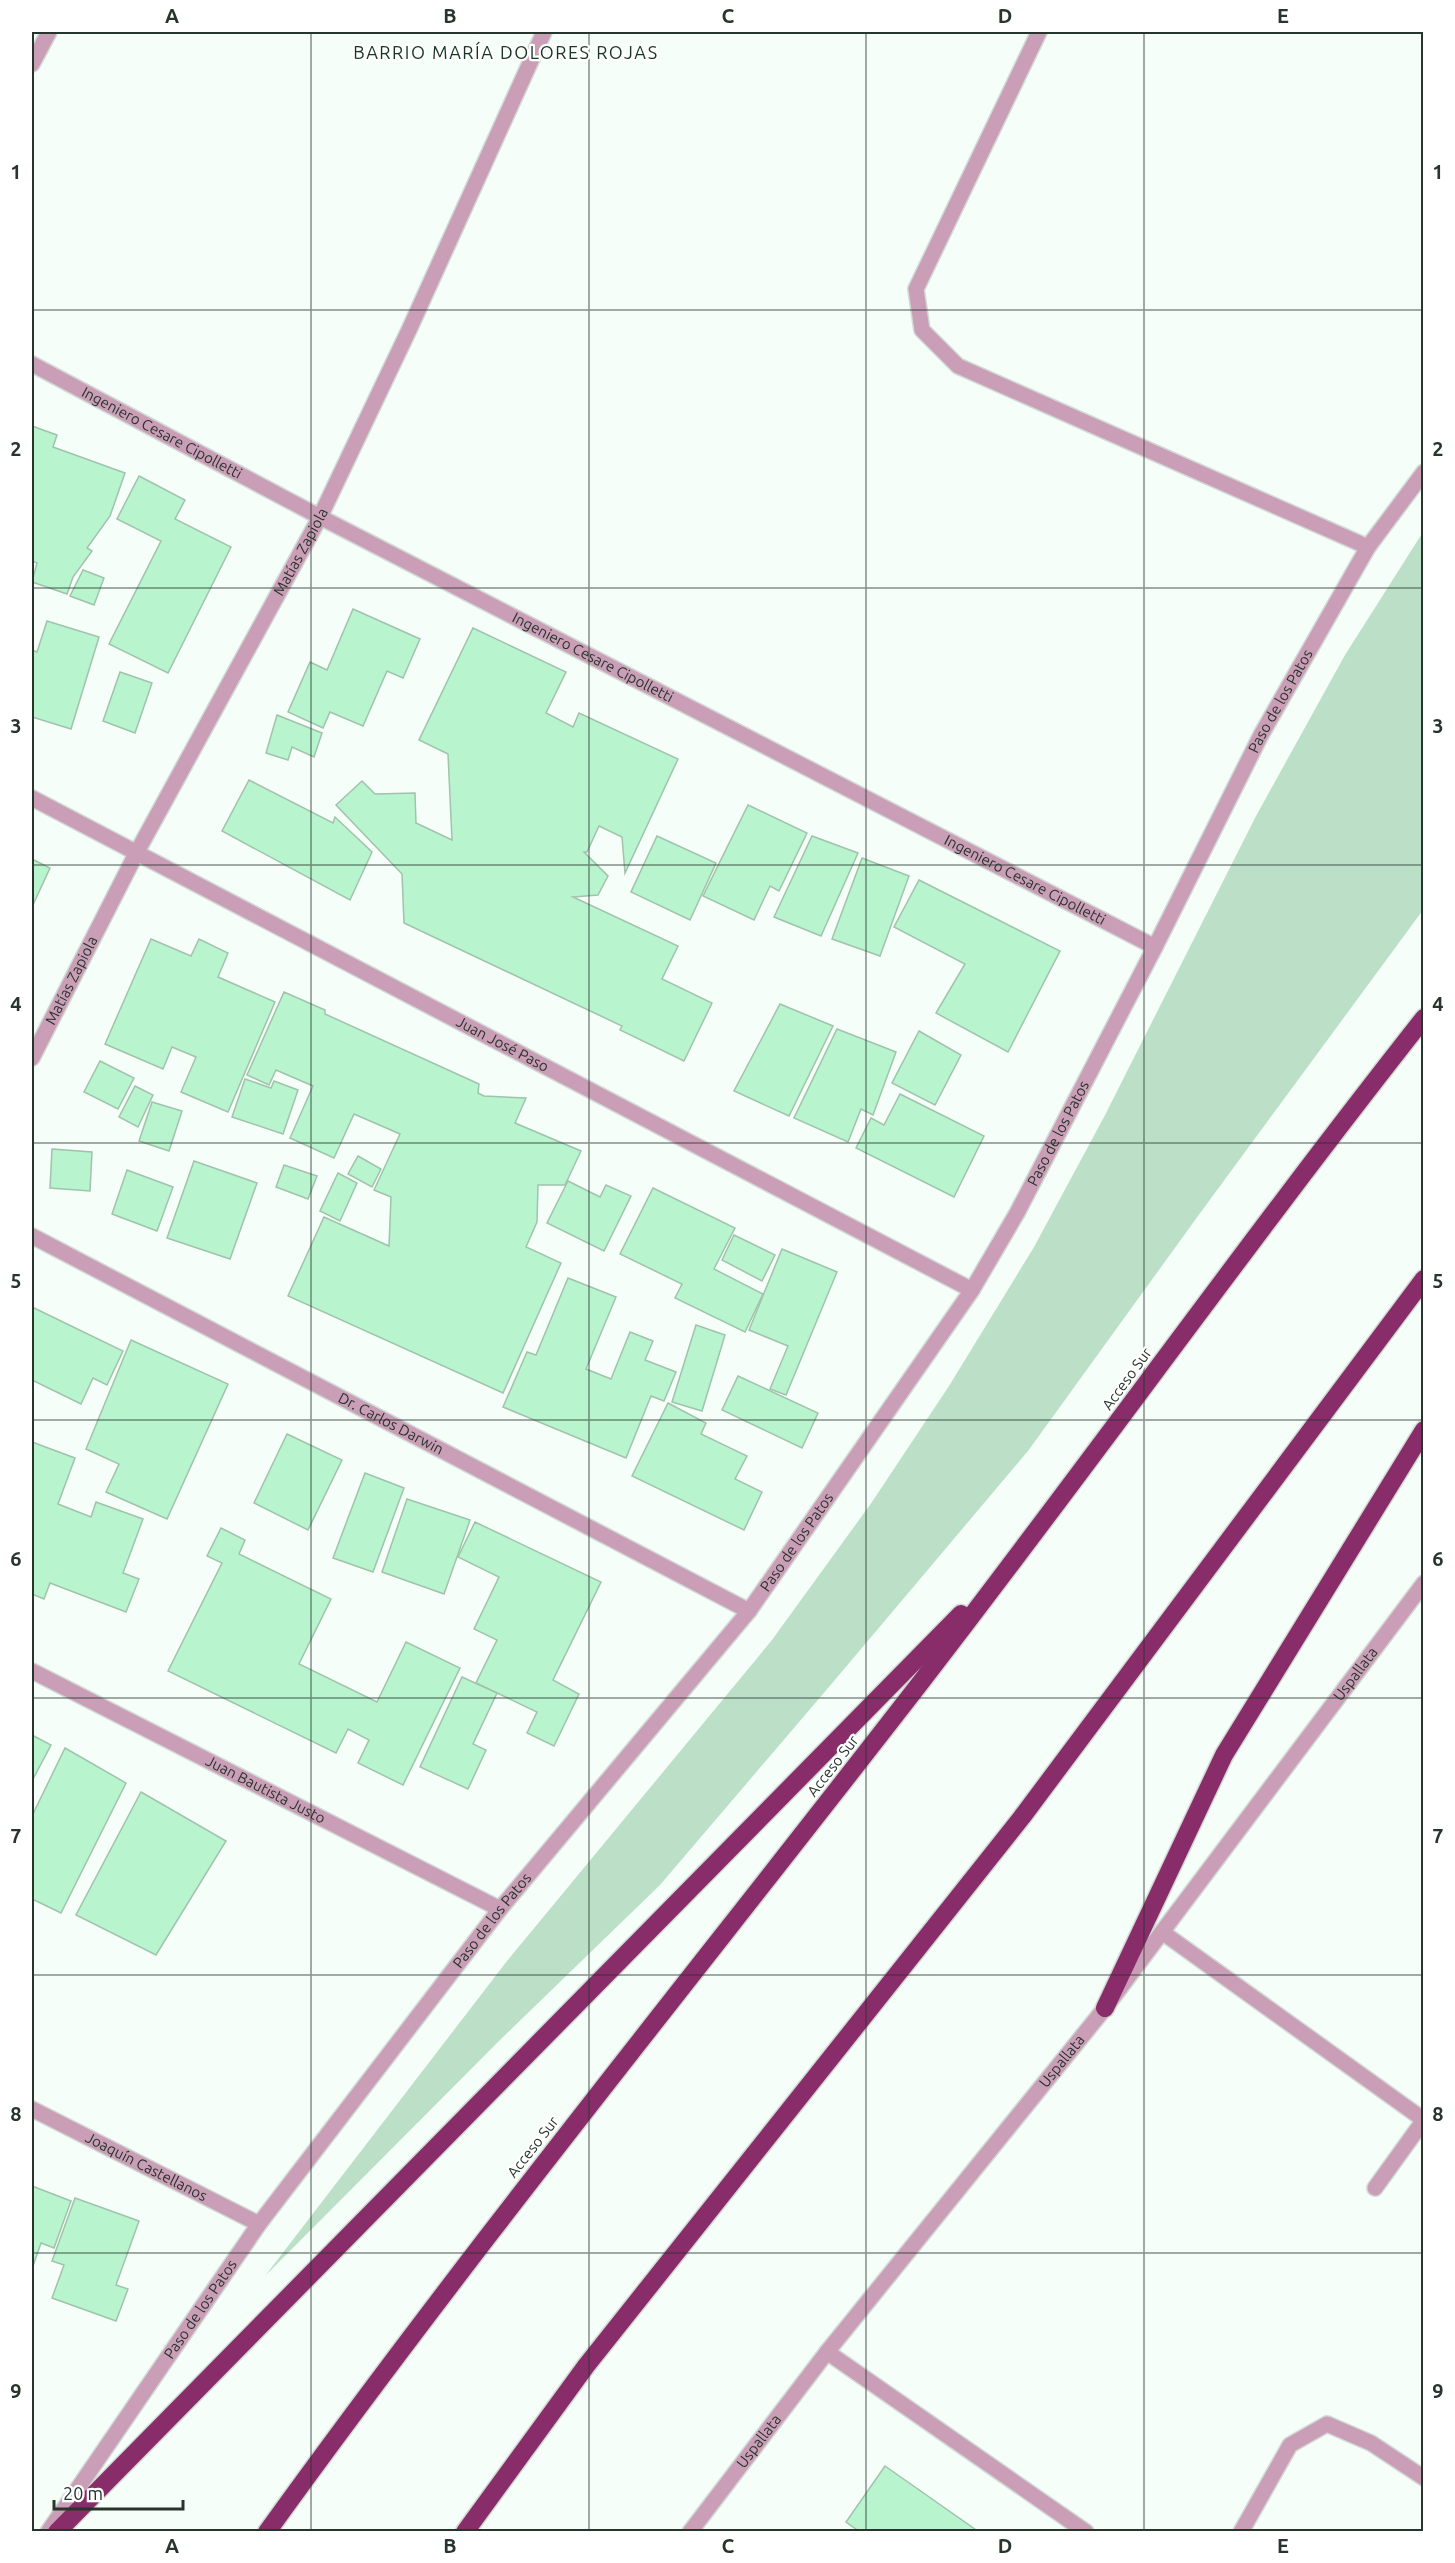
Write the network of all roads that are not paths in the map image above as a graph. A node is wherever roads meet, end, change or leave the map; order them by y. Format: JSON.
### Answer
{"nodes":[{"id":1,"x":49,"y":32,"type":"edge"},
{"id":2,"x":544,"y":32,"type":"edge"},
{"id":3,"x":1039,"y":32,"type":"edge"},
{"id":4,"x":32,"y":64,"type":"edge"},
{"id":5,"x":32,"y":364,"type":"edge"},
{"id":6,"x":1424,"y":472,"type":"edge"},
{"id":7,"x":320,"y":517,"type":"junction"},
{"id":8,"x":1368,"y":547,"type":"junction"},
{"id":9,"x":32,"y":798,"type":"edge"},
{"id":10,"x":137,"y":852,"type":"junction"},
{"id":11,"x":1155,"y":947,"type":"junction"},
{"id":12,"x":1424,"y":1018,"type":"edge"},
{"id":13,"x":32,"y":1058,"type":"edge"},
{"id":14,"x":32,"y":1236,"type":"edge"},
{"id":15,"x":1424,"y":1280,"type":"edge"},
{"id":16,"x":972,"y":1290,"type":"junction"},
{"id":17,"x":1424,"y":1430,"type":"edge"},
{"id":18,"x":1019,"y":1555,"type":"junction"},
{"id":19,"x":1424,"y":1583,"type":"edge"},
{"id":20,"x":749,"y":1611,"type":"junction"},
{"id":21,"x":32,"y":1671,"type":"edge"},
{"id":22,"x":500,"y":1909,"type":"junction"},
{"id":23,"x":1162,"y":1932,"type":"junction"},
{"id":24,"x":1105,"y":2008,"type":"junction"},
{"id":25,"x":32,"y":2109,"type":"edge"},
{"id":26,"x":1424,"y":2120,"type":"edge"},
{"id":27,"x":1375,"y":2188,"type":"dead end"},
{"id":28,"x":259,"y":2224,"type":"junction"},
{"id":29,"x":826,"y":2352,"type":"junction"},
{"id":30,"x":1424,"y":2478,"type":"edge"},
{"id":31,"x":48,"y":2532,"type":"edge"},
{"id":32,"x":57,"y":2532,"type":"edge"},
{"id":33,"x":267,"y":2532,"type":"edge"},
{"id":34,"x":465,"y":2532,"type":"edge"},
{"id":35,"x":690,"y":2532,"type":"edge"},
{"id":36,"x":1086,"y":2532,"type":"edge"},
{"id":37,"x":1241,"y":2532,"type":"edge"}],
"edges":[{"from":1,"to":4,"type":"street"},
{"from":2,"to":7,"type":"street","name":"Matías Zapiola"},
{"from":3,"to":8,"type":"street"},
{"from":5,"to":7,"type":"street","name":"Ingeniero Cesare Cipolletti"},
{"from":6,"to":8,"type":"street","name":"Paso de los Patos"},
{"from":7,"to":10,"type":"street","name":"Matías Zapiola"},
{"from":7,"to":11,"type":"street","name":"Ingeniero Cesare Cipolletti"},
{"from":8,"to":11,"type":"street","name":"Paso de los Patos"},
{"from":9,"to":10,"type":"street","name":"Juan José Paso"},
{"from":10,"to":13,"type":"street","name":"Matías Zapiola"},
{"from":10,"to":16,"type":"street","name":"Juan José Paso"},
{"from":11,"to":16,"type":"street","name":"Paso de los Patos"},
{"from":12,"to":18,"type":"highway","name":"Acceso Sur"},
{"from":14,"to":20,"type":"street","name":"Dr. Carlos Darwin"},
{"from":15,"to":34,"type":"highway"},
{"from":16,"to":20,"type":"street","name":"Paso de los Patos"},
{"from":17,"to":24,"type":"highway"},
{"from":18,"to":32,"type":"highway"},
{"from":18,"to":33,"type":"highway","name":"Acceso Sur"},
{"from":19,"to":23,"type":"street","name":"Uspallata"},
{"from":20,"to":22,"type":"street","name":"Paso de los Patos"},
{"from":21,"to":22,"type":"street","name":"Juan Bautista Justo"},
{"from":22,"to":28,"type":"street","name":"Paso de los Patos"},
{"from":23,"to":24,"type":"street","name":"Uspallata"},
{"from":23,"to":26,"type":"street"},
{"from":24,"to":29,"type":"street","name":"Uspallata"},
{"from":25,"to":28,"type":"street","name":"Joaquín Castellanos"},
{"from":26,"to":27,"type":"street"},
{"from":28,"to":31,"type":"street","name":"Paso de los Patos"},
{"from":29,"to":35,"type":"street","name":"Uspallata"},
{"from":29,"to":36,"type":"street"},
{"from":30,"to":37,"type":"street"}]}
